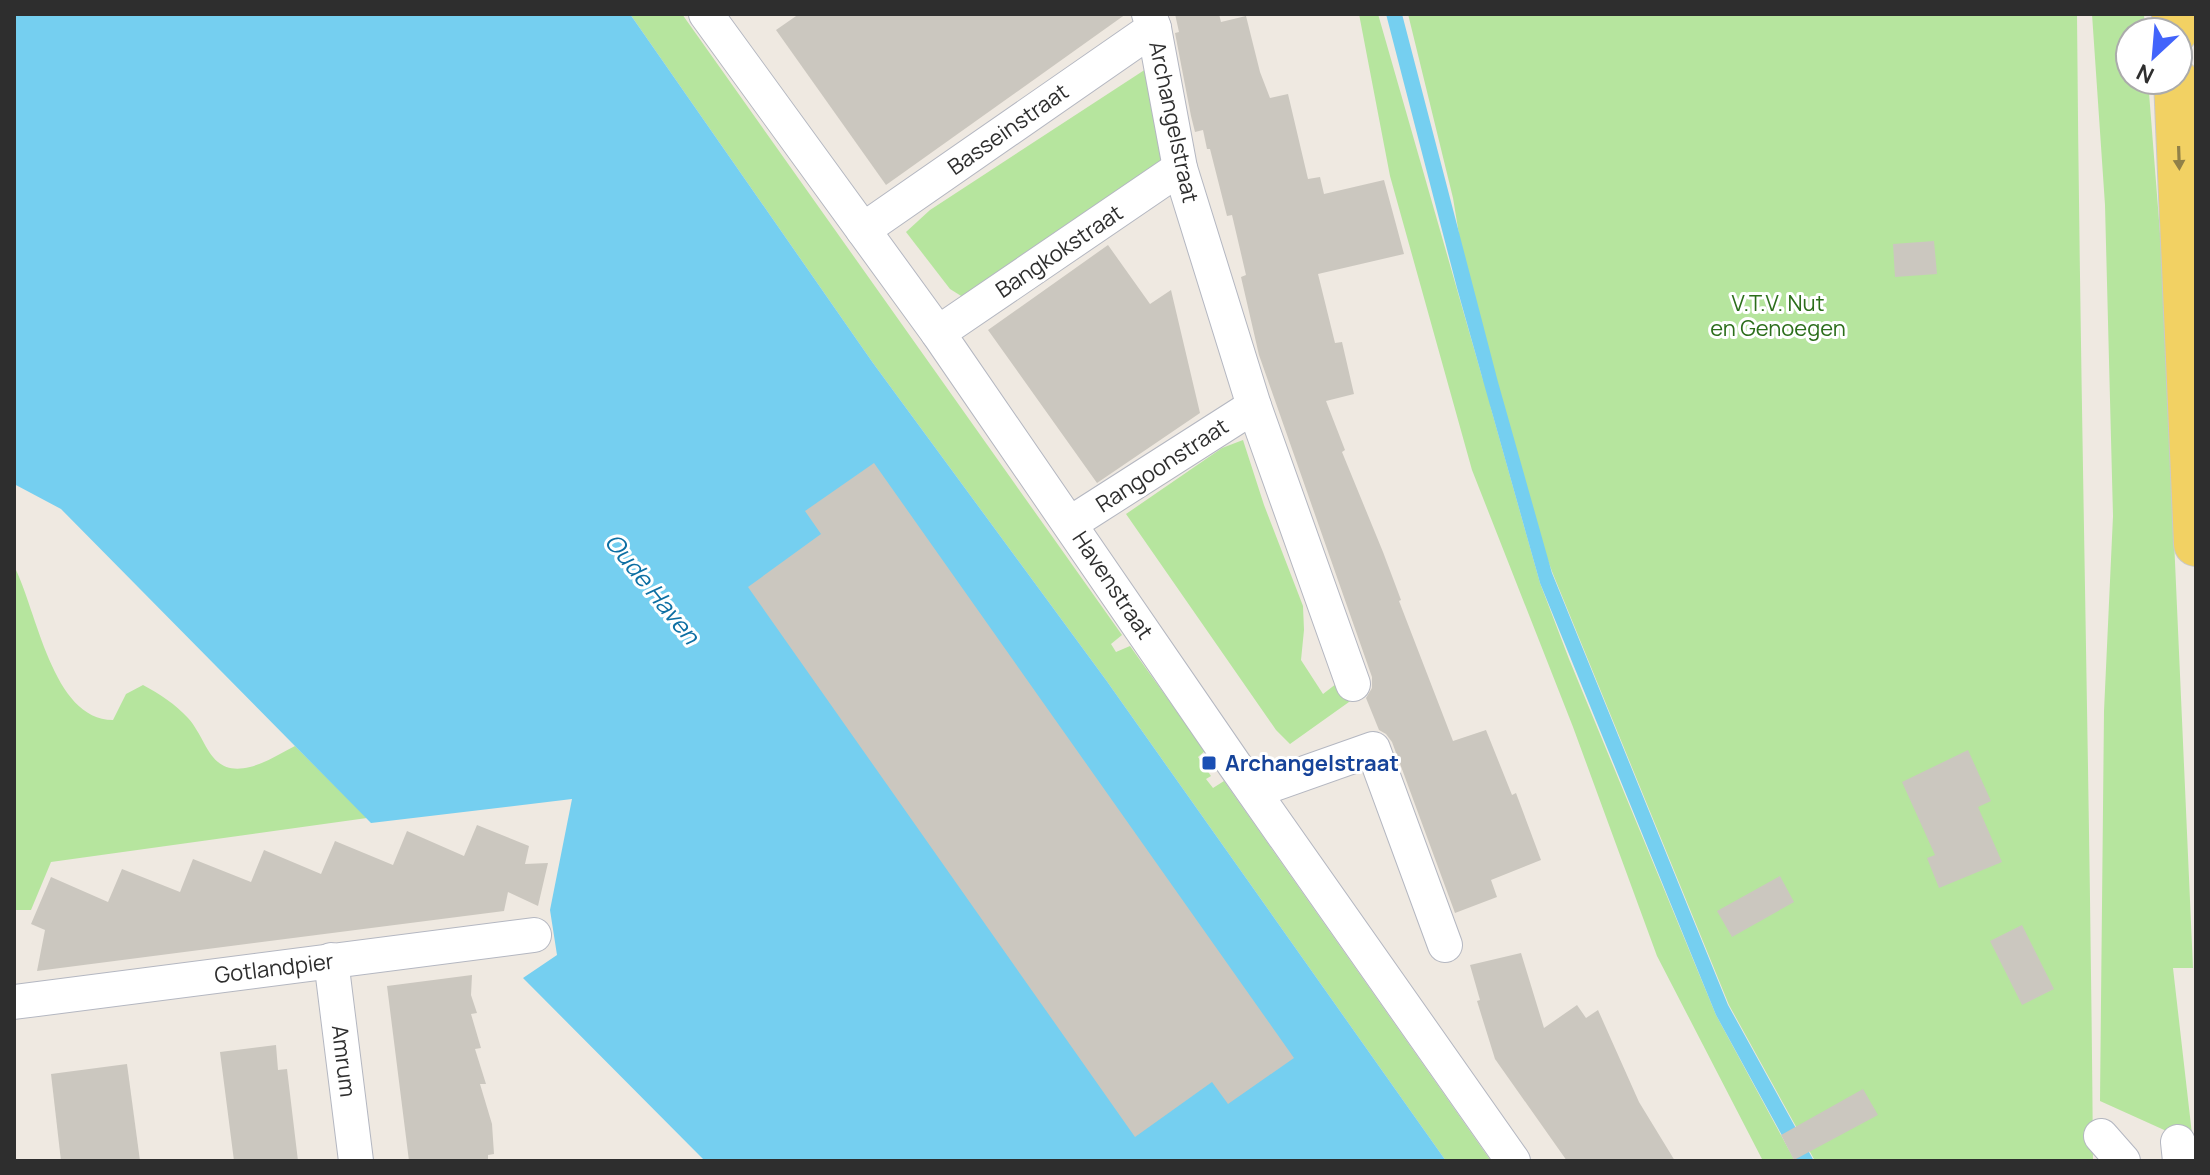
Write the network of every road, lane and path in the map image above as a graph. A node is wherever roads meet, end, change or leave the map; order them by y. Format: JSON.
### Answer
{"nodes":[{"id":1,"x":715,"y":17,"type":"edge"},
{"id":2,"x":1152,"y":21,"type":"edge"},
{"id":3,"x":2177,"y":96,"type":"edge"},
{"id":4,"x":1180,"y":168,"type":"junction"},
{"id":5,"x":863,"y":230,"type":"junction"},
{"id":6,"x":938,"y":333,"type":"junction"},
{"id":7,"x":1254,"y":406,"type":"junction"},
{"id":8,"x":1071,"y":523,"type":"junction"},
{"id":9,"x":2196,"y":544,"type":"edge"},
{"id":10,"x":1353,"y":684,"type":"dead end"},
{"id":11,"x":1254,"y":791,"type":"junction"},
{"id":12,"x":534,"y":935,"type":"dead end"},
{"id":13,"x":1445,"y":945,"type":"dead end"},
{"id":14,"x":331,"y":960,"type":"junction"},
{"id":15,"x":14,"y":1002,"type":"edge"},
{"id":16,"x":2101,"y":1136,"type":"dead end"},
{"id":17,"x":356,"y":1161,"type":"edge"},
{"id":18,"x":1513,"y":1161,"type":"edge"},
{"id":19,"x":2123,"y":1161,"type":"edge"}],
"edges":[{"from":1,"to":5,"type":"street","name":"Havenstraat"},
{"from":2,"to":4,"type":"street","name":"Archangelstraat"},
{"from":2,"to":5,"type":"street","name":"Basseinstraat"},
{"from":3,"to":9,"type":"main road","one_way":true},
{"from":4,"to":6,"type":"street","name":"Bangkokstraat"},
{"from":4,"to":7,"type":"street","name":"Archangelstraat"},
{"from":5,"to":6,"type":"street","name":"Havenstraat"},
{"from":6,"to":8,"type":"street","name":"Havenstraat"},
{"from":7,"to":8,"type":"street","name":"Rangoonstraat"},
{"from":7,"to":10,"type":"street","name":"Archangelstraat"},
{"from":8,"to":11,"type":"street","name":"Havenstraat"},
{"from":11,"to":13,"type":"street"},
{"from":11,"to":18,"type":"street","name":"Havenstraat"},
{"from":12,"to":14,"type":"street","name":"Gotlandpier"},
{"from":14,"to":15,"type":"street","name":"Gotlandpier"},
{"from":14,"to":17,"type":"street","name":"Amrum"},
{"from":16,"to":19,"type":"street"}]}
